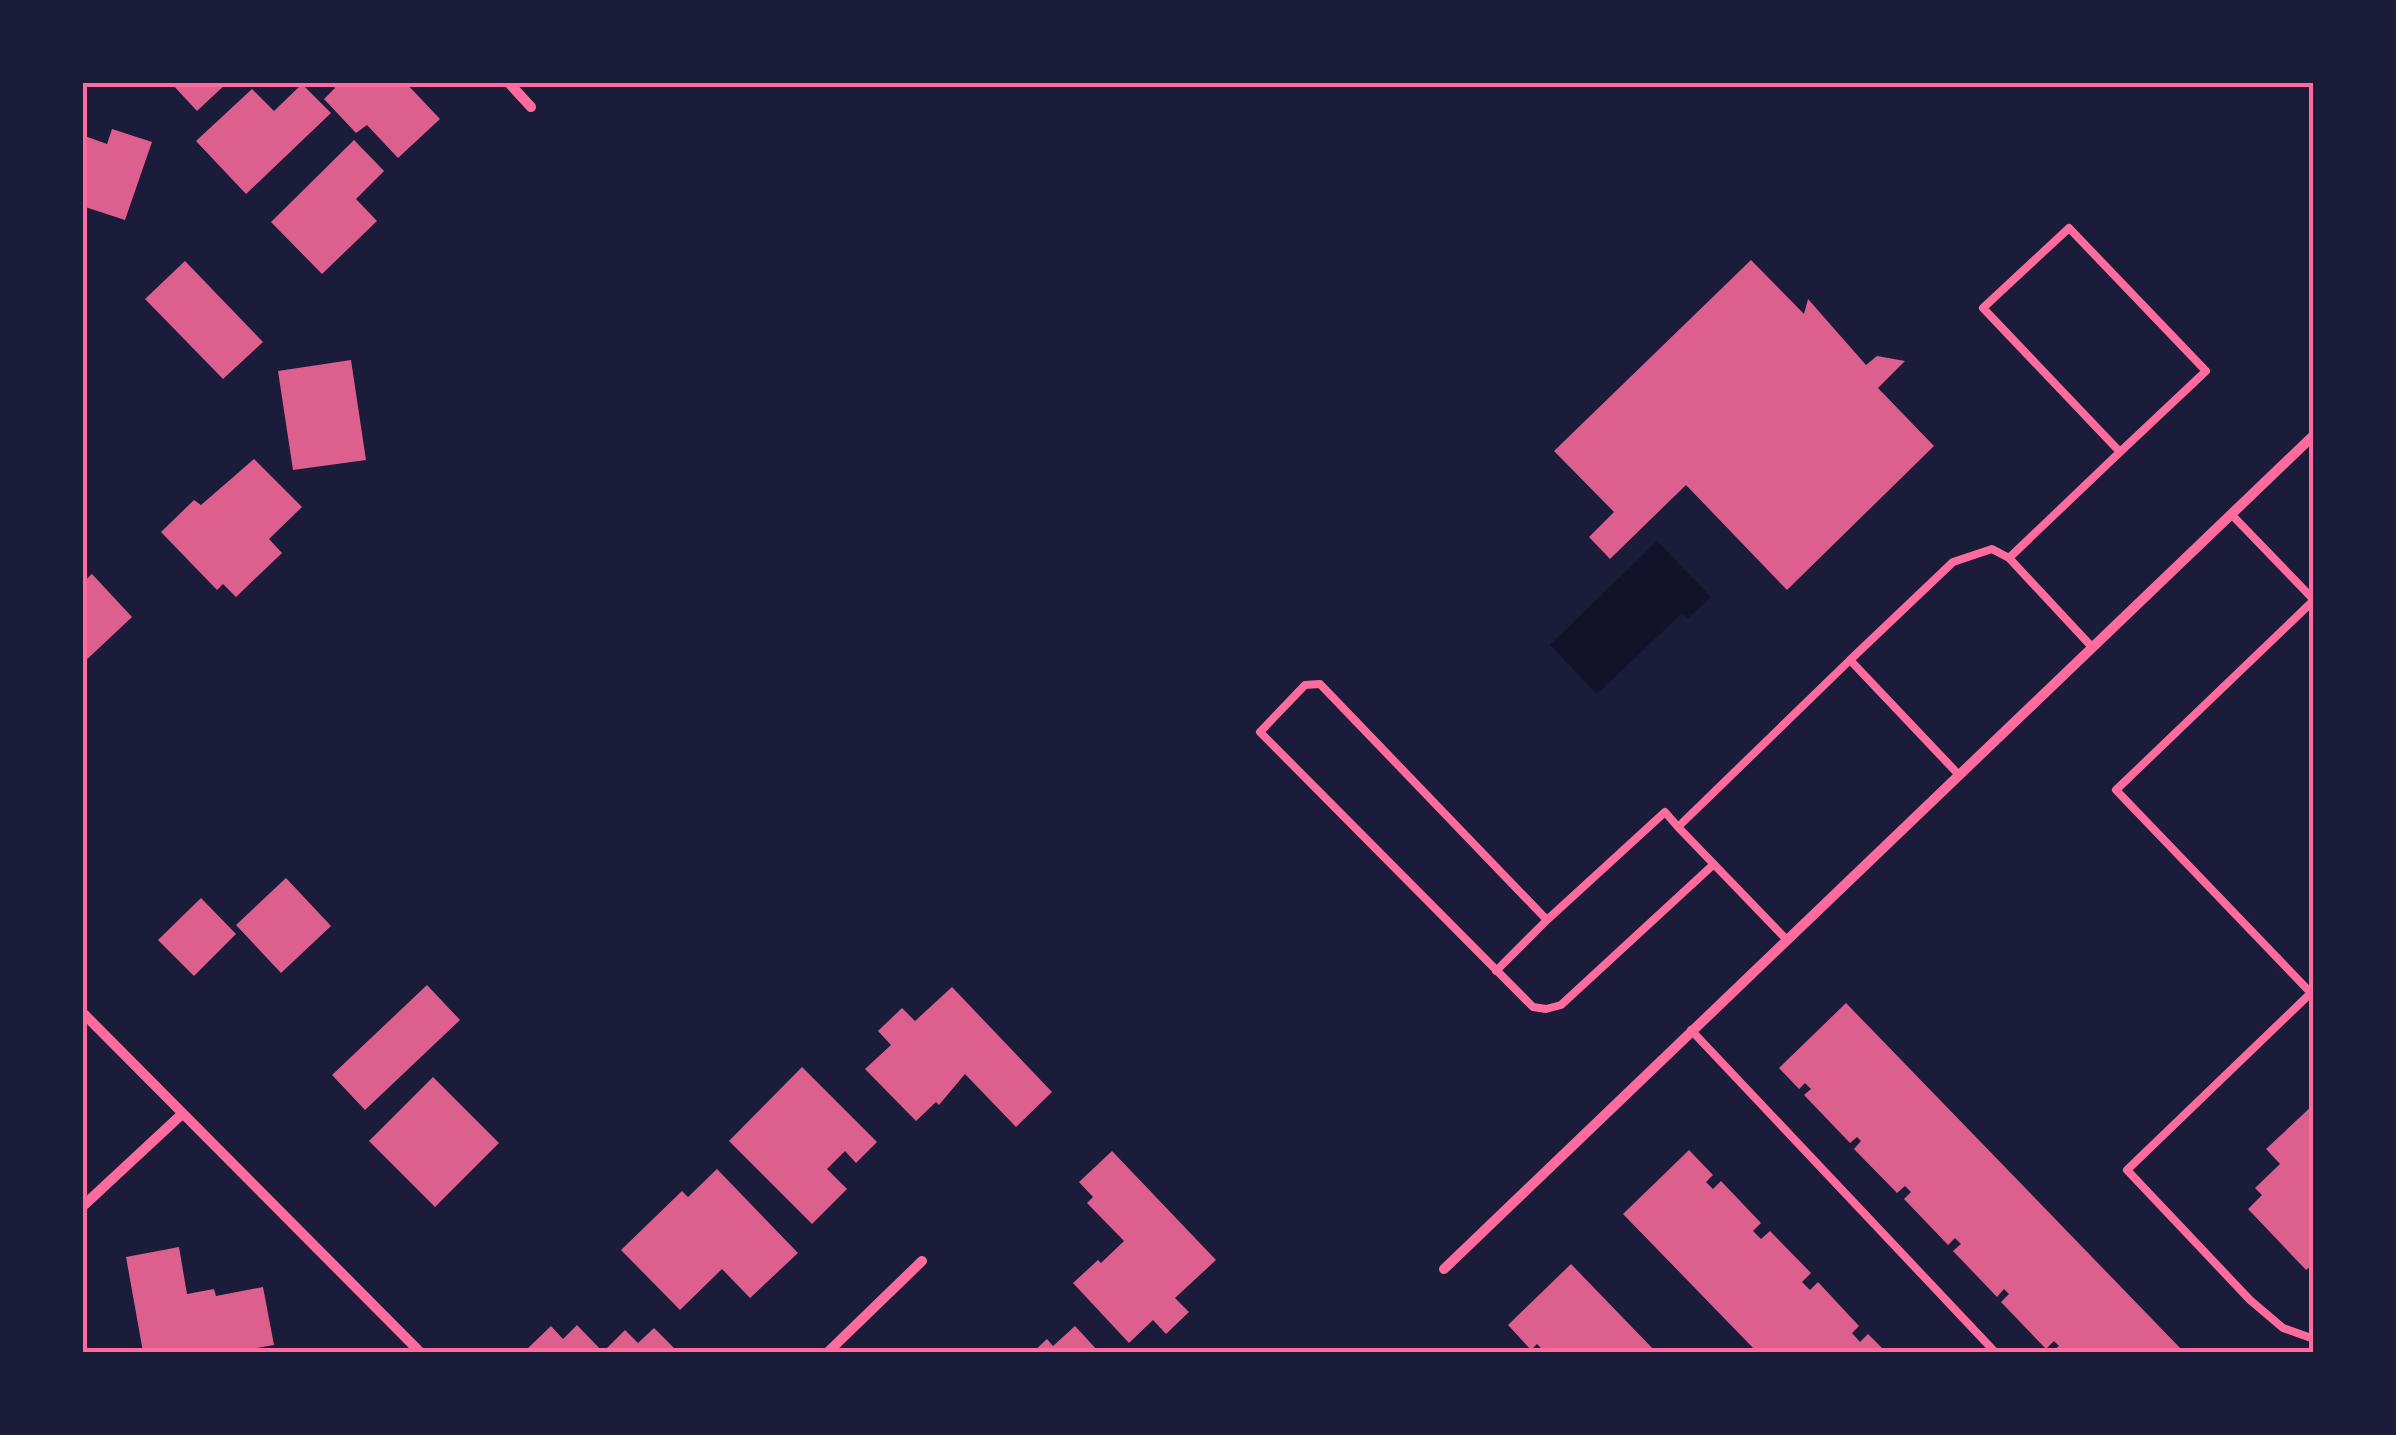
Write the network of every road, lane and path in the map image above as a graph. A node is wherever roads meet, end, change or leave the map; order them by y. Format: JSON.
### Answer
{"nodes":[{"id":1,"x":508,"y":82,"type":"edge"},
{"id":2,"x":531,"y":107,"type":"dead end"},
{"id":3,"x":2314,"y":435,"type":"edge"},
{"id":4,"x":2120,"y":452,"type":"junction"},
{"id":5,"x":2231,"y":514,"type":"junction"},
{"id":6,"x":2009,"y":558,"type":"junction"},
{"id":7,"x":2313,"y":600,"type":"edge"},
{"id":8,"x":2092,"y":647,"type":"junction"},
{"id":9,"x":1850,"y":660,"type":"junction"},
{"id":10,"x":1959,"y":775,"type":"junction"},
{"id":11,"x":1678,"y":827,"type":"junction"},
{"id":12,"x":1714,"y":864,"type":"junction"},
{"id":13,"x":1547,"y":920,"type":"junction"},
{"id":14,"x":1786,"y":939,"type":"junction"},
{"id":15,"x":1496,"y":971,"type":"junction"},
{"id":16,"x":2312,"y":991,"type":"edge"},
{"id":17,"x":82,"y":1012,"type":"edge"},
{"id":18,"x":1692,"y":1030,"type":"junction"},
{"id":19,"x":181,"y":1115,"type":"junction"},
{"id":20,"x":82,"y":1207,"type":"edge"},
{"id":21,"x":922,"y":1261,"type":"dead end"},
{"id":22,"x":1444,"y":1269,"type":"dead end"},
{"id":23,"x":2314,"y":1339,"type":"edge"},
{"id":24,"x":420,"y":1352,"type":"edge"},
{"id":25,"x":828,"y":1352,"type":"edge"},
{"id":26,"x":1995,"y":1352,"type":"edge"}],
"edges":[{"from":1,"to":2,"type":"street"},
{"from":3,"to":5,"type":"street"},
{"from":4,"to":4,"type":"lane"},
{"from":4,"to":6,"type":"lane"},
{"from":5,"to":7,"type":"lane"},
{"from":5,"to":8,"type":"street"},
{"from":6,"to":8,"type":"lane"},
{"from":6,"to":9,"type":"lane"},
{"from":7,"to":16,"type":"lane"},
{"from":8,"to":10,"type":"street"},
{"from":9,"to":10,"type":"lane"},
{"from":9,"to":11,"type":"lane"},
{"from":10,"to":14,"type":"street"},
{"from":11,"to":12,"type":"lane"},
{"from":11,"to":13,"type":"lane"},
{"from":12,"to":14,"type":"lane"},
{"from":12,"to":15,"type":"lane"},
{"from":13,"to":15,"type":"lane"},
{"from":13,"to":15,"type":"lane"},
{"from":14,"to":18,"type":"street"},
{"from":16,"to":23,"type":"lane"},
{"from":17,"to":19,"type":"street"},
{"from":18,"to":22,"type":"street"},
{"from":18,"to":26,"type":"lane"},
{"from":19,"to":20,"type":"street"},
{"from":19,"to":24,"type":"street"},
{"from":21,"to":25,"type":"street"}]}
